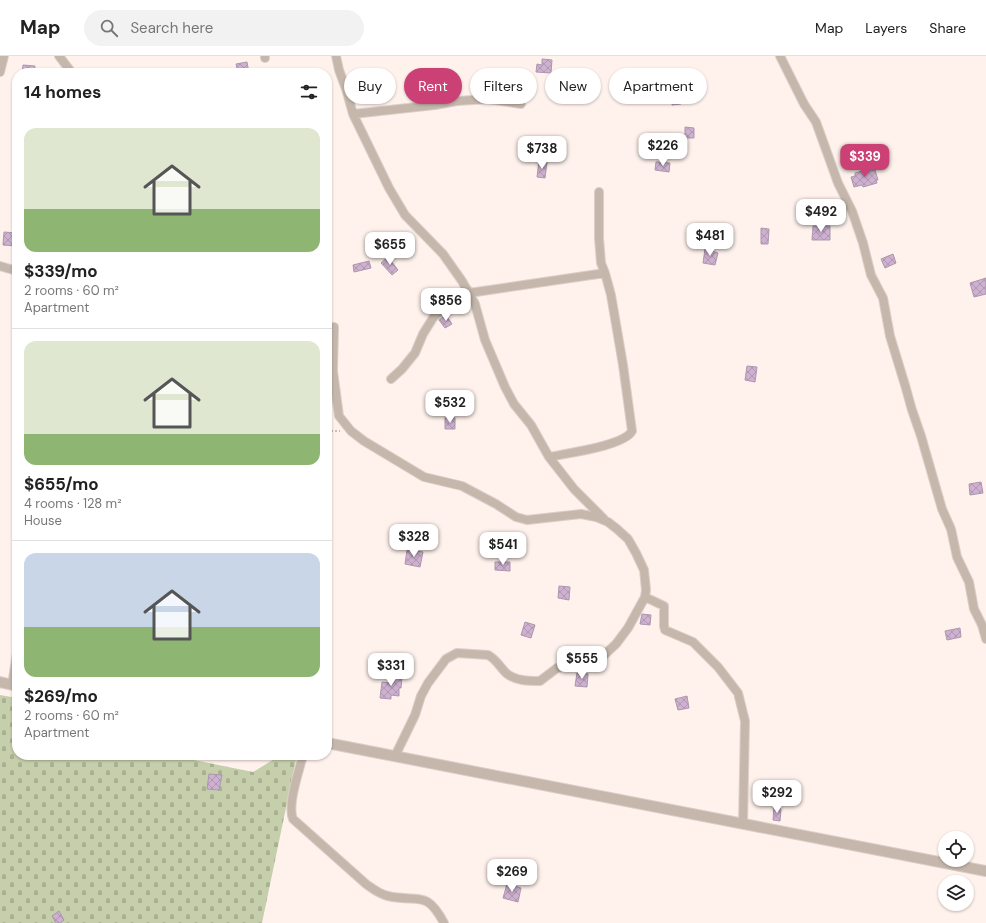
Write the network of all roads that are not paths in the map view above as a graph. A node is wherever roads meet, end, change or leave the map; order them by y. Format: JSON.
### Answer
{"nodes":[{"id":1,"x":4,"y":56,"type":"edge"},
{"id":2,"x":59,"y":56,"type":"edge"},
{"id":3,"x":336,"y":56,"type":"edge"},
{"id":4,"x":780,"y":56,"type":"edge"},
{"id":5,"x":68,"y":68,"type":"edge"},
{"id":6,"x":0,"y":72,"type":"edge"},
{"id":7,"x":470,"y":100,"type":"edge"},
{"id":8,"x":353,"y":114,"type":"junction"},
{"id":9,"x":599,"y":192,"type":"dead end"},
{"id":10,"x":0,"y":266,"type":"edge"},
{"id":11,"x":12,"y":270,"type":"edge"},
{"id":12,"x":605,"y":273,"type":"junction"},
{"id":13,"x":468,"y":291,"type":"junction"},
{"id":14,"x":334,"y":327,"type":"dead end"},
{"id":15,"x":391,"y":379,"type":"dead end"},
{"id":16,"x":549,"y":457,"type":"junction"},
{"id":17,"x":581,"y":496,"type":"junction"},
{"id":18,"x":573,"y":514,"type":"junction"},
{"id":19,"x":608,"y":522,"type":"junction"},
{"id":20,"x":645,"y":597,"type":"junction"},
{"id":21,"x":986,"y":639,"type":"edge"},
{"id":22,"x":0,"y":682,"type":"edge"},
{"id":23,"x":12,"y":685,"type":"edge"},
{"id":24,"x":332,"y":744,"type":"edge"},
{"id":25,"x":395,"y":756,"type":"junction"},
{"id":26,"x":302,"y":760,"type":"edge"},
{"id":27,"x":743,"y":824,"type":"junction"},
{"id":28,"x":986,"y":871,"type":"edge"},
{"id":29,"x":444,"y":923,"type":"edge"}],
"edges":[{"from":1,"to":6,"type":"street"},
{"from":2,"to":5,"type":"street"},
{"from":3,"to":8,"type":"street"},
{"from":4,"to":21,"type":"street"},
{"from":7,"to":8,"type":"street"},
{"from":8,"to":13,"type":"street"},
{"from":9,"to":12,"type":"street"},
{"from":10,"to":11,"type":"street"},
{"from":12,"to":13,"type":"street"},
{"from":12,"to":16,"type":"street"},
{"from":13,"to":15,"type":"street"},
{"from":13,"to":16,"type":"street"},
{"from":14,"to":18,"type":"street"},
{"from":16,"to":17,"type":"street"},
{"from":17,"to":18,"type":"street"},
{"from":17,"to":19,"type":"street"},
{"from":18,"to":19,"type":"street"},
{"from":19,"to":20,"type":"street"},
{"from":20,"to":25,"type":"street"},
{"from":20,"to":27,"type":"street"},
{"from":22,"to":23,"type":"street"},
{"from":24,"to":25,"type":"street"},
{"from":25,"to":27,"type":"street"},
{"from":26,"to":29,"type":"street"},
{"from":27,"to":28,"type":"street"}]}
